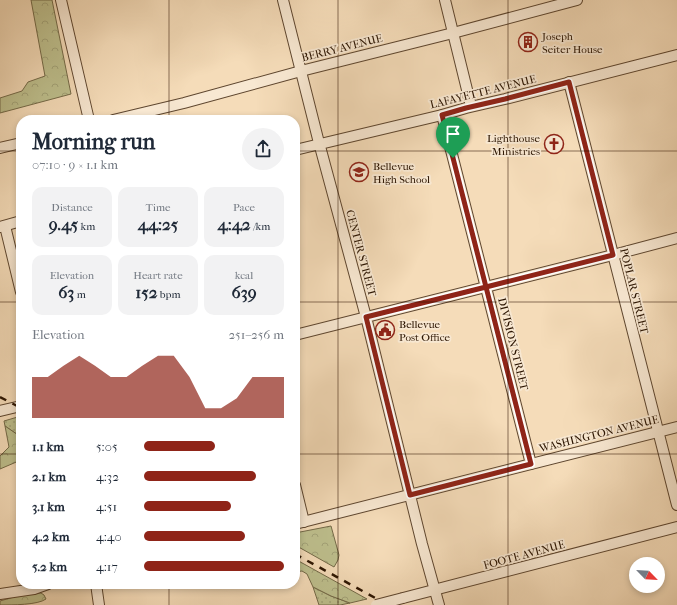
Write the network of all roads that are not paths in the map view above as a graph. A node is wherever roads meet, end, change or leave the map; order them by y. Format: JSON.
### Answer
{"nodes":[{"id":1,"x":61,"y":0,"type":"edge"},
{"id":2,"x":283,"y":0,"type":"edge"},
{"id":3,"x":445,"y":0,"type":"edge"},
{"id":4,"x":577,"y":0,"type":"edge"},
{"id":5,"x":548,"y":4,"type":"edge"},
{"id":6,"x":453,"y":33,"type":"junction"},
{"id":7,"x":677,"y":55,"type":"edge"},
{"id":8,"x":301,"y":71,"type":"junction"},
{"id":9,"x":569,"y":82,"type":"junction"},
{"id":10,"x":471,"y":106,"type":"junction"},
{"id":11,"x":88,"y":115,"type":"edge"},
{"id":12,"x":134,"y":115,"type":"edge"},
{"id":13,"x":442,"y":115,"type":"junction"},
{"id":14,"x":16,"y":144,"type":"edge"},
{"id":15,"x":319,"y":144,"type":"junction"},
{"id":16,"x":0,"y":148,"type":"edge"},
{"id":17,"x":300,"y":149,"type":"edge"},
{"id":18,"x":16,"y":223,"type":"edge"},
{"id":19,"x":2,"y":227,"type":"edge"},
{"id":20,"x":677,"y":238,"type":"edge"},
{"id":21,"x":613,"y":255,"type":"junction"},
{"id":22,"x":16,"y":275,"type":"edge"},
{"id":23,"x":486,"y":287,"type":"junction"},
{"id":24,"x":366,"y":317,"type":"junction"},
{"id":25,"x":300,"y":334,"type":"edge"},
{"id":26,"x":16,"y":407,"type":"edge"},
{"id":27,"x":0,"y":411,"type":"edge"},
{"id":28,"x":677,"y":427,"type":"edge"},
{"id":29,"x":658,"y":432,"type":"junction"},
{"id":30,"x":531,"y":464,"type":"junction"},
{"id":31,"x":410,"y":495,"type":"junction"},
{"id":32,"x":677,"y":505,"type":"edge"},
{"id":33,"x":300,"y":523,"type":"edge"},
{"id":34,"x":677,"y":527,"type":"edge"},
{"id":35,"x":28,"y":589,"type":"edge"},
{"id":36,"x":97,"y":589,"type":"edge"},
{"id":37,"x":435,"y":590,"type":"junction"},
{"id":38,"x":0,"y":594,"type":"edge"},
{"id":39,"x":99,"y":605,"type":"edge"},
{"id":40,"x":376,"y":605,"type":"edge"},
{"id":41,"x":438,"y":605,"type":"edge"}],
"edges":[{"from":1,"to":11,"type":"street"},
{"from":2,"to":8,"type":"street","name":"CENTER STREET"},
{"from":3,"to":6,"type":"street"},
{"from":4,"to":5,"type":"street","name":"BERRY AVENUE"},
{"from":5,"to":6,"type":"street","name":"BERRY AVENUE"},
{"from":6,"to":8,"type":"street","name":"BERRY AVENUE"},
{"from":6,"to":10,"type":"street"},
{"from":7,"to":9,"type":"street","name":"LAFAYETTE AVENUE"},
{"from":8,"to":12,"type":"street","name":"BERRY AVENUE"},
{"from":8,"to":15,"type":"street","name":"CENTER STREET"},
{"from":9,"to":10,"type":"street","name":"LAFAYETTE AVENUE"},
{"from":9,"to":21,"type":"street","name":"POPLAR STREET"},
{"from":10,"to":13,"type":"street","name":"LAFAYETTE AVENUE"},
{"from":13,"to":15,"type":"street","name":"LAFAYETTE AVENUE"},
{"from":13,"to":23,"type":"street","name":"DIVISION STREET"},
{"from":14,"to":16,"type":"street"},
{"from":15,"to":17,"type":"street","name":"LAFAYETTE AVENUE"},
{"from":15,"to":24,"type":"street","name":"CENTER STREET"},
{"from":18,"to":19,"type":"street"},
{"from":19,"to":22,"type":"street"},
{"from":20,"to":21,"type":"street"},
{"from":21,"to":23,"type":"street"},
{"from":21,"to":29,"type":"street","name":"POPLAR STREET"},
{"from":23,"to":24,"type":"street"},
{"from":23,"to":30,"type":"street","name":"DIVISION STREET"},
{"from":24,"to":25,"type":"street"},
{"from":24,"to":31,"type":"street","name":"CENTER STREET"},
{"from":26,"to":27,"type":"street"},
{"from":28,"to":29,"type":"street","name":"WASHINGTON AVENUE"},
{"from":29,"to":30,"type":"street","name":"WASHINGTON AVENUE"},
{"from":29,"to":32,"type":"street","name":"POPLAR STREET"},
{"from":30,"to":31,"type":"street","name":"WASHINGTON AVENUE"},
{"from":31,"to":33,"type":"street","name":"WASHINGTON AVENUE"},
{"from":31,"to":37,"type":"street","name":"CENTER STREET"},
{"from":34,"to":37,"type":"street","name":"FOOTE AVENUE"},
{"from":35,"to":38,"type":"street"},
{"from":36,"to":39,"type":"street"},
{"from":37,"to":40,"type":"street","name":"FOOTE AVENUE","bridge":true},
{"from":37,"to":41,"type":"street","name":"CENTER STREET"}]}
